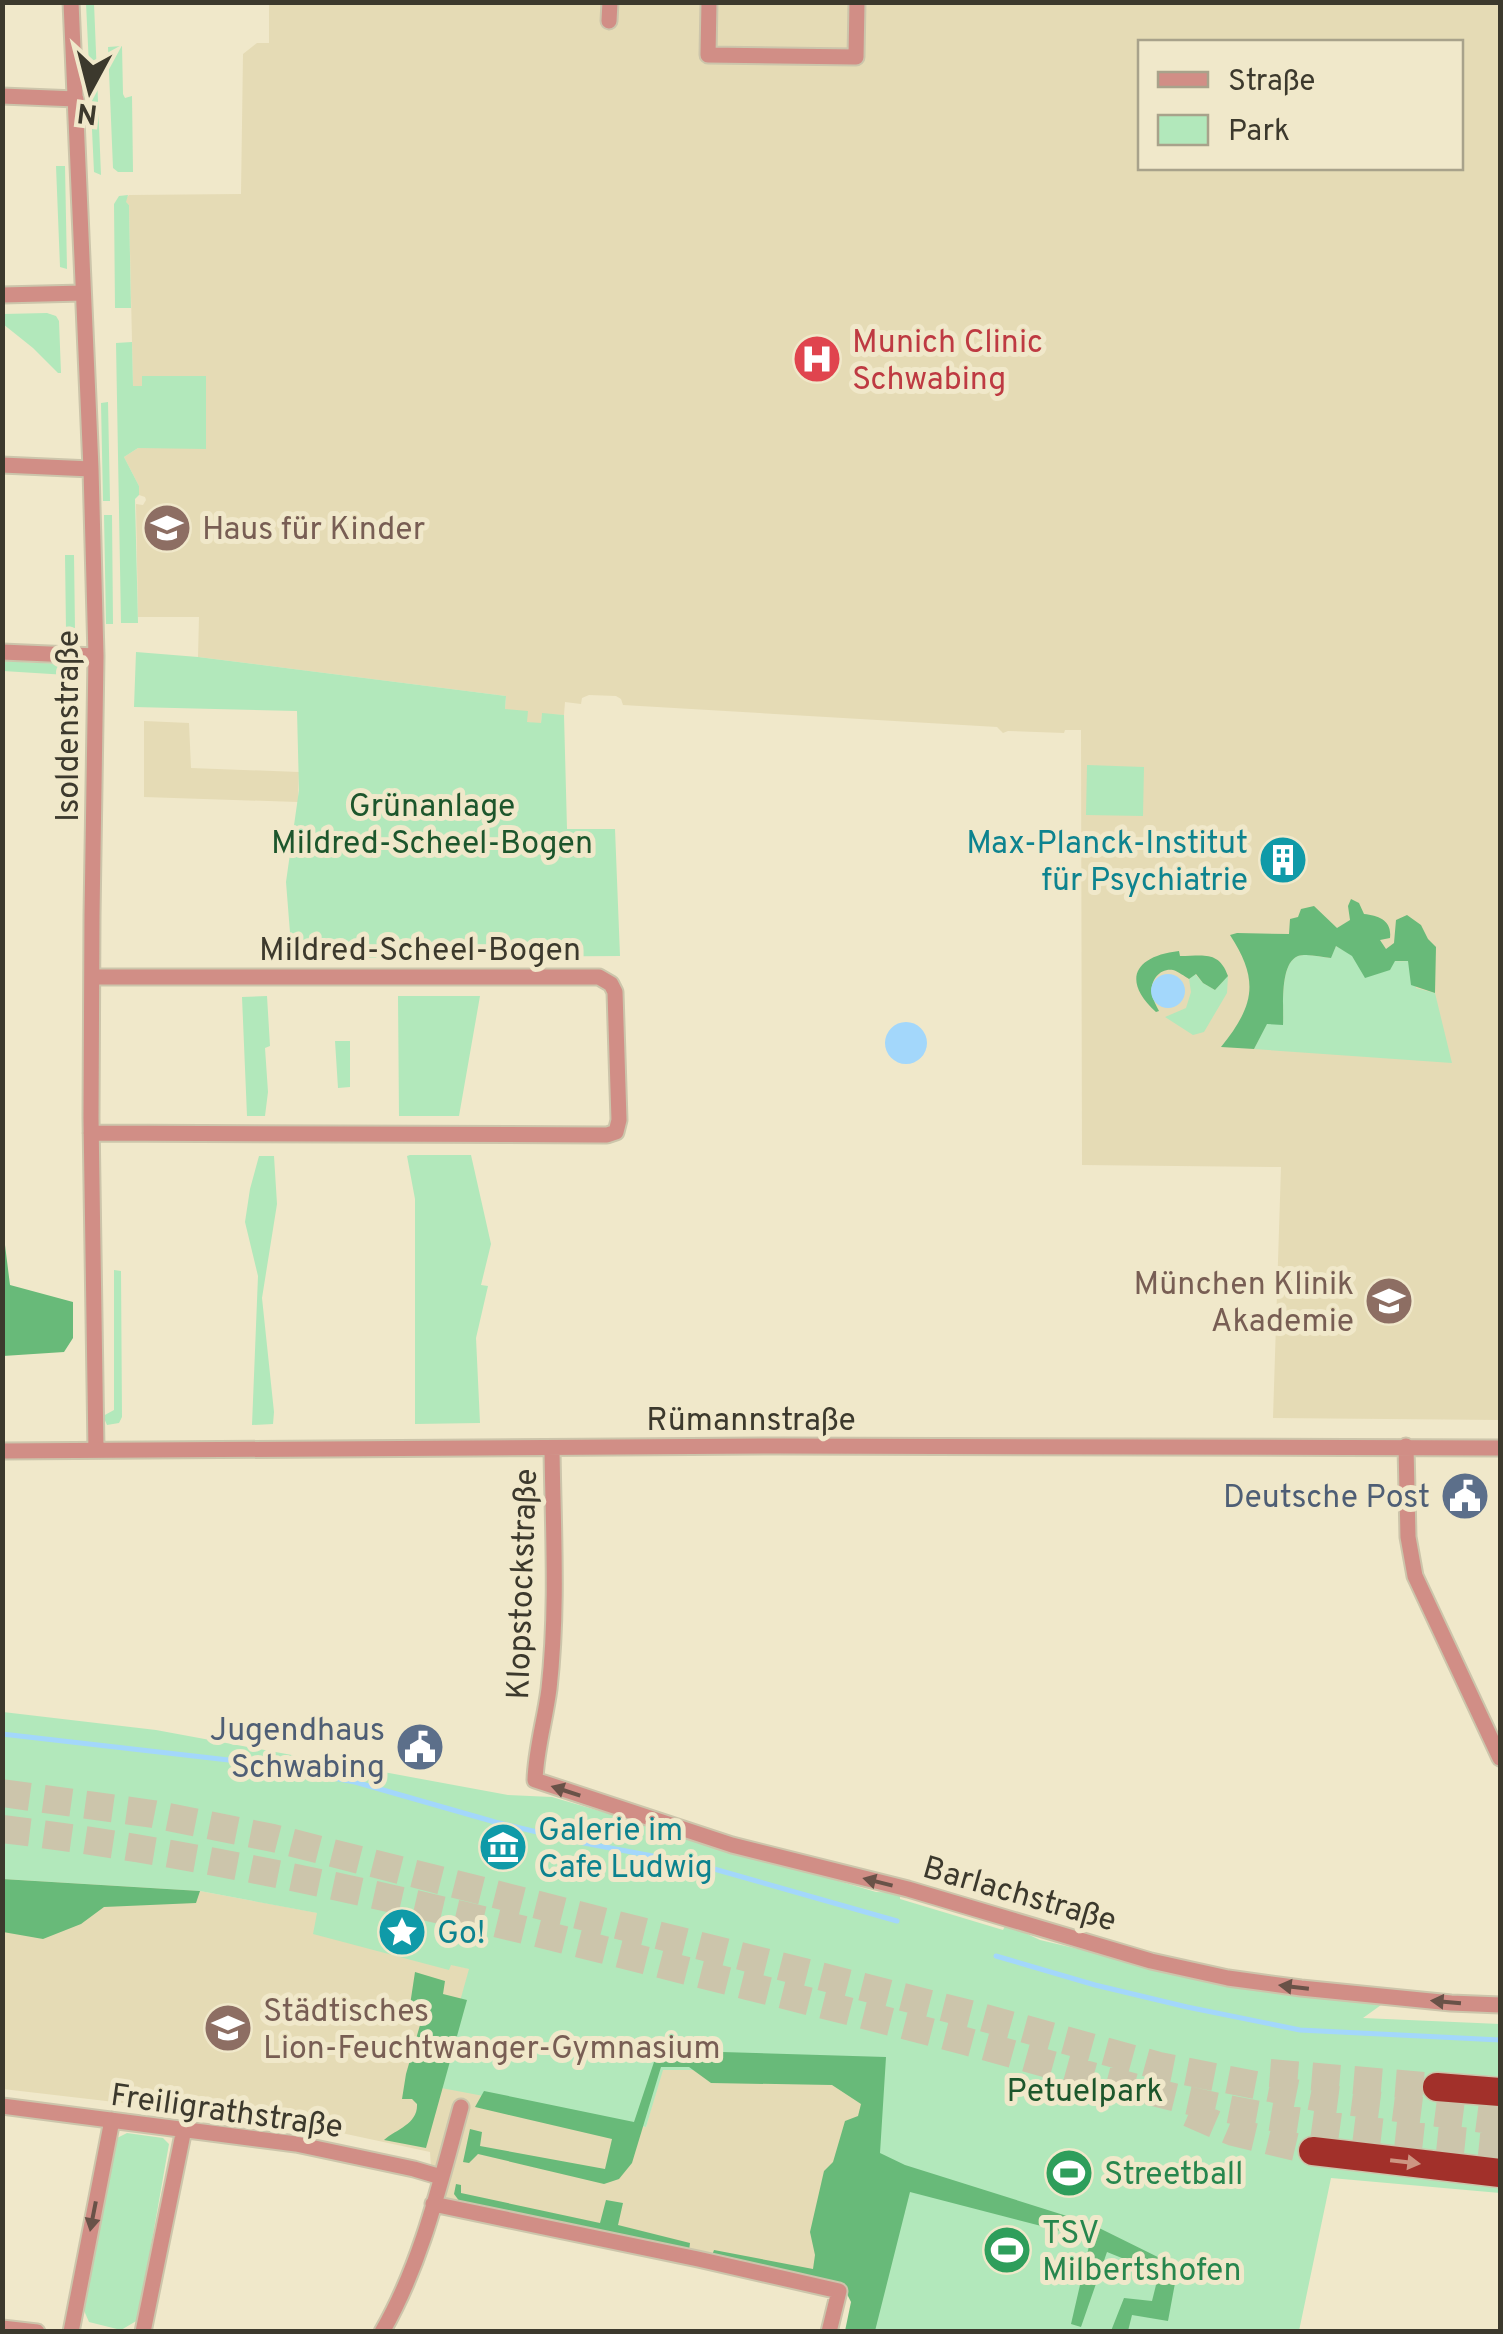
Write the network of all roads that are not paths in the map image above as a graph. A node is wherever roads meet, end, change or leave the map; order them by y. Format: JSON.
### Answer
{"nodes":[{"id":1,"x":71,"y":2,"type":"edge"},
{"id":2,"x":610,"y":2,"type":"edge"},
{"id":3,"x":709,"y":2,"type":"edge"},
{"id":4,"x":857,"y":2,"type":"edge"},
{"id":5,"x":609,"y":21,"type":"dead end"},
{"id":6,"x":2,"y":96,"type":"edge"},
{"id":7,"x":76,"y":99,"type":"junction"},
{"id":8,"x":83,"y":294,"type":"junction"},
{"id":9,"x":2,"y":295,"type":"edge"},
{"id":10,"x":2,"y":465,"type":"edge"},
{"id":11,"x":91,"y":468,"type":"junction"},
{"id":12,"x":2,"y":652,"type":"edge"},
{"id":13,"x":96,"y":656,"type":"junction"},
{"id":14,"x":92,"y":977,"type":"junction"},
{"id":15,"x":91,"y":1134,"type":"junction"},
{"id":16,"x":1406,"y":1446,"type":"junction"},
{"id":17,"x":1500,"y":1448,"type":"edge"},
{"id":18,"x":552,"y":1449,"type":"junction"},
{"id":19,"x":96,"y":1450,"type":"junction"},
{"id":20,"x":2,"y":1451,"type":"edge"},
{"id":21,"x":1500,"y":1758,"type":"edge"},
{"id":22,"x":535,"y":1780,"type":"joint"},
{"id":23,"x":1500,"y":2005,"type":"edge"},
{"id":24,"x":1437,"y":2087,"type":"tunnel mouth"},
{"id":25,"x":1500,"y":2092,"type":"edge"},
{"id":26,"x":2,"y":2106,"type":"edge"},
{"id":27,"x":461,"y":2107,"type":"dead end"},
{"id":28,"x":112,"y":2120,"type":"junction"},
{"id":29,"x":184,"y":2129,"type":"junction"},
{"id":30,"x":1313,"y":2151,"type":"tunnel mouth"},
{"id":31,"x":1500,"y":2173,"type":"edge"},
{"id":32,"x":441,"y":2177,"type":"junction"},
{"id":33,"x":433,"y":2204,"type":"junction"},
{"id":34,"x":2,"y":2328,"type":"edge"},
{"id":35,"x":37,"y":2332,"type":"edge"},
{"id":36,"x":71,"y":2332,"type":"edge"},
{"id":37,"x":143,"y":2332,"type":"edge"},
{"id":38,"x":382,"y":2332,"type":"edge"},
{"id":39,"x":829,"y":2332,"type":"edge"}],
"edges":[{"from":1,"to":7,"type":"street","name":"Isoldenstraße"},
{"from":2,"to":5,"type":"street"},
{"from":3,"to":4,"type":"street"},
{"from":6,"to":7,"type":"street"},
{"from":7,"to":8,"type":"street","name":"Isoldenstraße"},
{"from":8,"to":9,"type":"street"},
{"from":8,"to":11,"type":"street","name":"Isoldenstraße"},
{"from":10,"to":11,"type":"street"},
{"from":11,"to":13,"type":"street","name":"Isoldenstraße"},
{"from":12,"to":13,"type":"street"},
{"from":13,"to":14,"type":"street","name":"Isoldenstraße"},
{"from":14,"to":15,"type":"street","name":"Isoldenstraße"},
{"from":14,"to":15,"type":"street","name":"Mildred-Scheel-Bogen"},
{"from":15,"to":19,"type":"street","name":"Isoldenstraße"},
{"from":16,"to":17,"type":"street","name":"Rümannstraße"},
{"from":16,"to":18,"type":"street","name":"Rümannstraße"},
{"from":16,"to":21,"type":"street"},
{"from":18,"to":19,"type":"street","name":"Rümannstraße"},
{"from":18,"to":22,"type":"street","name":"Klopstockstraße"},
{"from":19,"to":20,"type":"street","name":"Rümannstraße"},
{"from":23,"to":22,"type":"street","name":"Barlachstraße","one_way":true},
{"from":24,"to":25,"type":"highway"},
{"from":26,"to":28,"type":"street","name":"Freiligrathstraße"},
{"from":27,"to":32,"type":"street"},
{"from":28,"to":29,"type":"street","name":"Freiligrathstraße"},
{"from":28,"to":36,"type":"street","one_way":true},
{"from":29,"to":32,"type":"street","name":"Freiligrathstraße"},
{"from":29,"to":37,"type":"street"},
{"from":30,"to":31,"type":"highway","one_way":true},
{"from":32,"to":33,"type":"street"},
{"from":33,"to":38,"type":"street"},
{"from":33,"to":39,"type":"street"},
{"from":34,"to":35,"type":"street"}]}
